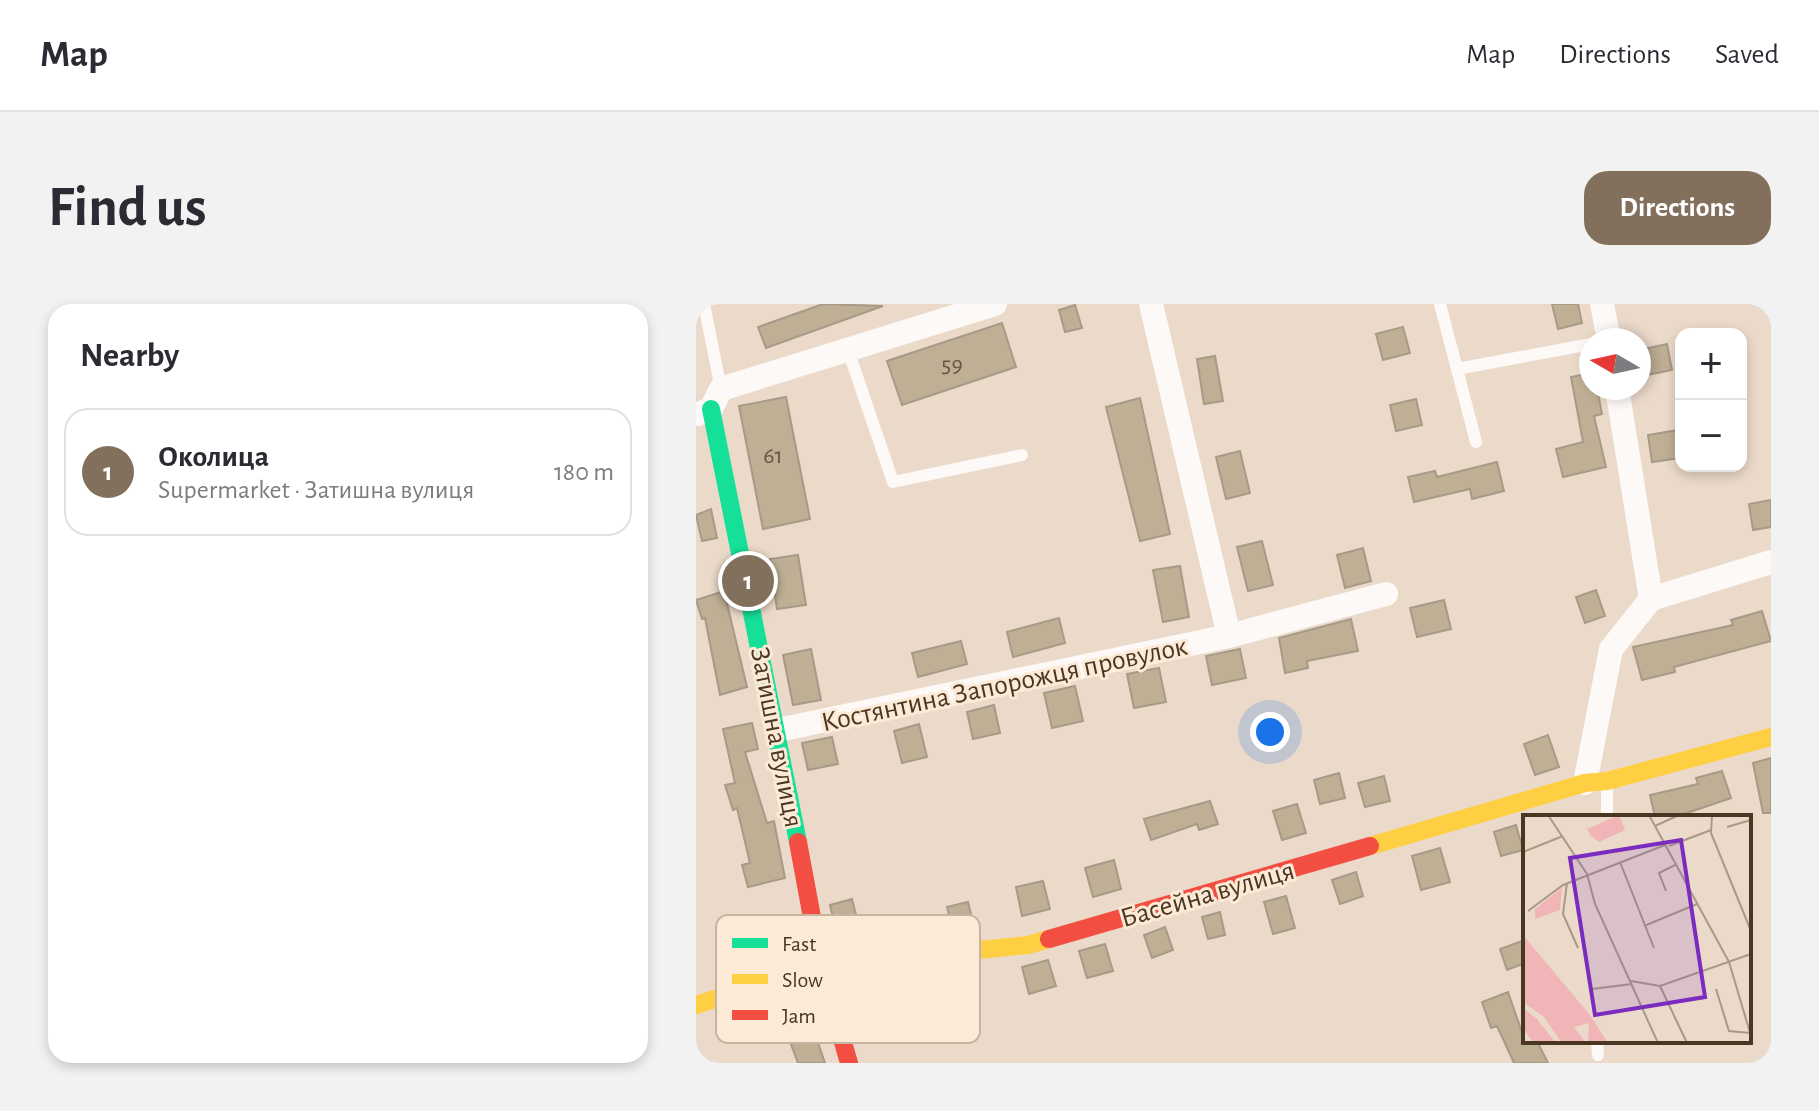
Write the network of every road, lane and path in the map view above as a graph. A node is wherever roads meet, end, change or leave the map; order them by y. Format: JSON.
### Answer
{"nodes":[{"id":1,"x":704,"y":304,"type":"edge"},
{"id":2,"x":995,"y":304,"type":"edge"},
{"id":3,"x":1151,"y":304,"type":"edge"},
{"id":4,"x":1440,"y":304,"type":"edge"},
{"id":5,"x":1602,"y":304,"type":"edge"},
{"id":6,"x":1607,"y":328,"type":"edge"},
{"id":7,"x":1579,"y":346,"type":"edge"},
{"id":8,"x":848,"y":350,"type":"junction"},
{"id":9,"x":1457,"y":369,"type":"junction"},
{"id":10,"x":1619,"y":400,"type":"edge"},
{"id":11,"x":709,"y":404,"type":"edge"},
{"id":12,"x":1476,"y":442,"type":"dead end"},
{"id":13,"x":1022,"y":455,"type":"dead end"},
{"id":14,"x":1771,"y":562,"type":"edge"},
{"id":15,"x":1386,"y":594,"type":"dead end"},
{"id":16,"x":1651,"y":599,"type":"junction"},
{"id":17,"x":1229,"y":636,"type":"junction"},
{"id":18,"x":778,"y":730,"type":"junction"},
{"id":19,"x":1771,"y":737,"type":"edge"},
{"id":20,"x":1596,"y":782,"type":"junction"},
{"id":21,"x":1606,"y":815,"type":"edge"},
{"id":22,"x":812,"y":915,"type":"edge"},
{"id":23,"x":980,"y":950,"type":"edge"},
{"id":24,"x":716,"y":999,"type":"edge"},
{"id":25,"x":696,"y":1005,"type":"edge"},
{"id":26,"x":843,"y":1043,"type":"edge"},
{"id":27,"x":1597,"y":1043,"type":"edge"},
{"id":28,"x":1598,"y":1055,"type":"dead end"},
{"id":29,"x":849,"y":1063,"type":"edge"}],
"edges":[{"from":1,"to":11,"type":"lane"},
{"from":2,"to":8,"type":"street"},
{"from":3,"to":17,"type":"street"},
{"from":4,"to":9,"type":"lane"},
{"from":5,"to":6,"type":"street"},
{"from":7,"to":9,"type":"lane"},
{"from":8,"to":11,"type":"street"},
{"from":8,"to":13,"type":"lane"},
{"from":9,"to":12,"type":"lane"},
{"from":10,"to":16,"type":"street"},
{"from":11,"to":18,"type":"street","name":"Затишна вулиця"},
{"from":14,"to":16,"type":"street"},
{"from":15,"to":17,"type":"street","name":"Костянтина Запорожця провулок"},
{"from":16,"to":20,"type":"street"},
{"from":17,"to":18,"type":"street","name":"Костянтина Запорожця провулок"},
{"from":18,"to":22,"type":"street","name":"Затишна вулиця"},
{"from":19,"to":20,"type":"street","name":"Басейна вулиця"},
{"from":20,"to":21,"type":"lane"},
{"from":20,"to":23,"type":"street","name":"Басейна вулиця"},
{"from":24,"to":25,"type":"street","name":"Басейна вулиця"},
{"from":26,"to":29,"type":"street","name":"Затишна вулиця"},
{"from":27,"to":28,"type":"lane"}]}
